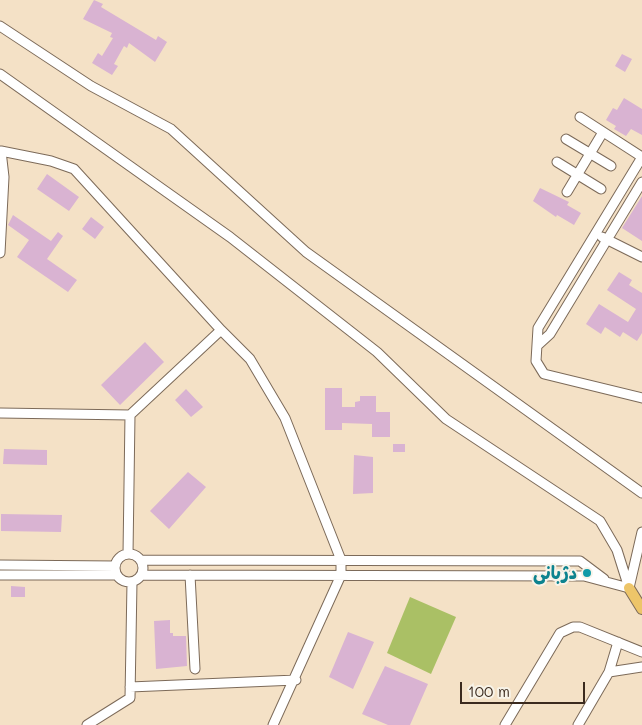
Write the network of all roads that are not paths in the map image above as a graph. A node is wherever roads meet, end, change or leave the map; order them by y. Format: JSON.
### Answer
{"nodes":[{"id":1,"x":0,"y":26,"type":"edge"},
{"id":2,"x":0,"y":74,"type":"edge"},
{"id":3,"x":580,"y":117,"type":"dead end"},
{"id":4,"x":603,"y":132,"type":"junction"},
{"id":5,"x":566,"y":139,"type":"dead end"},
{"id":6,"x":0,"y":151,"type":"edge"},
{"id":7,"x":590,"y":154,"type":"junction"},
{"id":8,"x":642,"y":157,"type":"edge"},
{"id":9,"x":557,"y":162,"type":"dead end"},
{"id":10,"x":611,"y":166,"type":"dead end"},
{"id":11,"x":578,"y":175,"type":"junction"},
{"id":12,"x":642,"y":182,"type":"edge"},
{"id":13,"x":600,"y":189,"type":"dead end"},
{"id":14,"x":567,"y":192,"type":"dead end"},
{"id":15,"x":596,"y":233,"type":"junction"},
{"id":16,"x":608,"y":239,"type":"junction"},
{"id":17,"x":0,"y":253,"type":"edge"},
{"id":18,"x":642,"y":257,"type":"edge"},
{"id":19,"x":221,"y":330,"type":"junction"},
{"id":20,"x":538,"y":344,"type":"junction"},
{"id":21,"x":642,"y":398,"type":"edge"},
{"id":22,"x":0,"y":413,"type":"edge"},
{"id":23,"x":130,"y":415,"type":"junction"},
{"id":24,"x":642,"y":493,"type":"edge"},
{"id":25,"x":642,"y":532,"type":"edge"},
{"id":26,"x":128,"y":554,"type":"junction"},
{"id":27,"x":141,"y":560,"type":"junction"},
{"id":28,"x":341,"y":560,"type":"junction"},
{"id":29,"x":0,"y":565,"type":"edge"},
{"id":30,"x":116,"y":571,"type":"junction"},
{"id":31,"x":0,"y":575,"type":"edge"},
{"id":32,"x":142,"y":575,"type":"junction"},
{"id":33,"x":190,"y":575,"type":"junction"},
{"id":34,"x":341,"y":575,"type":"junction"},
{"id":35,"x":132,"y":582,"type":"junction"},
{"id":36,"x":608,"y":582,"type":"junction"},
{"id":37,"x":629,"y":588,"type":"junction"},
{"id":38,"x":642,"y":598,"type":"edge"},
{"id":39,"x":642,"y":609,"type":"edge"},
{"id":40,"x":618,"y":642,"type":"junction"},
{"id":41,"x":642,"y":652,"type":"edge"},
{"id":42,"x":642,"y":667,"type":"edge"},
{"id":43,"x":196,"y":669,"type":"dead end"},
{"id":44,"x":609,"y":672,"type":"junction"},
{"id":45,"x":296,"y":680,"type":"junction"},
{"id":46,"x":130,"y":687,"type":"junction"},
{"id":47,"x":87,"y":725,"type":"edge"},
{"id":48,"x":273,"y":725,"type":"edge"},
{"id":49,"x":505,"y":725,"type":"edge"},
{"id":50,"x":578,"y":725,"type":"edge"}],
"edges":[{"from":1,"to":24,"type":"lane"},
{"from":2,"to":37,"type":"lane"},
{"from":3,"to":4,"type":"lane"},
{"from":4,"to":7,"type":"lane"},
{"from":4,"to":8,"type":"lane"},
{"from":5,"to":7,"type":"lane"},
{"from":6,"to":17,"type":"lane"},
{"from":6,"to":19,"type":"lane"},
{"from":7,"to":10,"type":"lane"},
{"from":7,"to":11,"type":"lane"},
{"from":8,"to":15,"type":"lane"},
{"from":9,"to":11,"type":"lane"},
{"from":11,"to":13,"type":"lane"},
{"from":11,"to":14,"type":"lane"},
{"from":12,"to":16,"type":"lane"},
{"from":15,"to":16,"type":"lane"},
{"from":15,"to":20,"type":"lane"},
{"from":16,"to":18,"type":"lane"},
{"from":16,"to":20,"type":"lane"},
{"from":19,"to":23,"type":"lane"},
{"from":19,"to":28,"type":"lane"},
{"from":20,"to":21,"type":"lane"},
{"from":22,"to":23,"type":"lane"},
{"from":23,"to":26,"type":"lane"},
{"from":25,"to":37,"type":"lane"},
{"from":26,"to":27,"type":"lane"},
{"from":26,"to":30,"type":"lane"},
{"from":27,"to":28,"type":"lane"},
{"from":27,"to":32,"type":"lane"},
{"from":28,"to":34,"type":"lane"},
{"from":28,"to":36,"type":"lane"},
{"from":29,"to":30,"type":"lane"},
{"from":30,"to":31,"type":"lane"},
{"from":30,"to":35,"type":"lane"},
{"from":32,"to":33,"type":"lane"},
{"from":32,"to":35,"type":"lane"},
{"from":33,"to":34,"type":"lane"},
{"from":33,"to":43,"type":"lane"},
{"from":34,"to":36,"type":"lane"},
{"from":34,"to":45,"type":"lane"},
{"from":35,"to":46,"type":"lane"},
{"from":36,"to":37,"type":"lane"},
{"from":37,"to":38,"type":"main road"},
{"from":37,"to":39,"type":"main road"},
{"from":40,"to":41,"type":"lane"},
{"from":40,"to":44,"type":"lane"},
{"from":40,"to":49,"type":"lane"},
{"from":42,"to":44,"type":"lane"},
{"from":44,"to":50,"type":"lane"},
{"from":45,"to":46,"type":"lane"},
{"from":45,"to":48,"type":"lane"},
{"from":46,"to":47,"type":"lane"}]}
